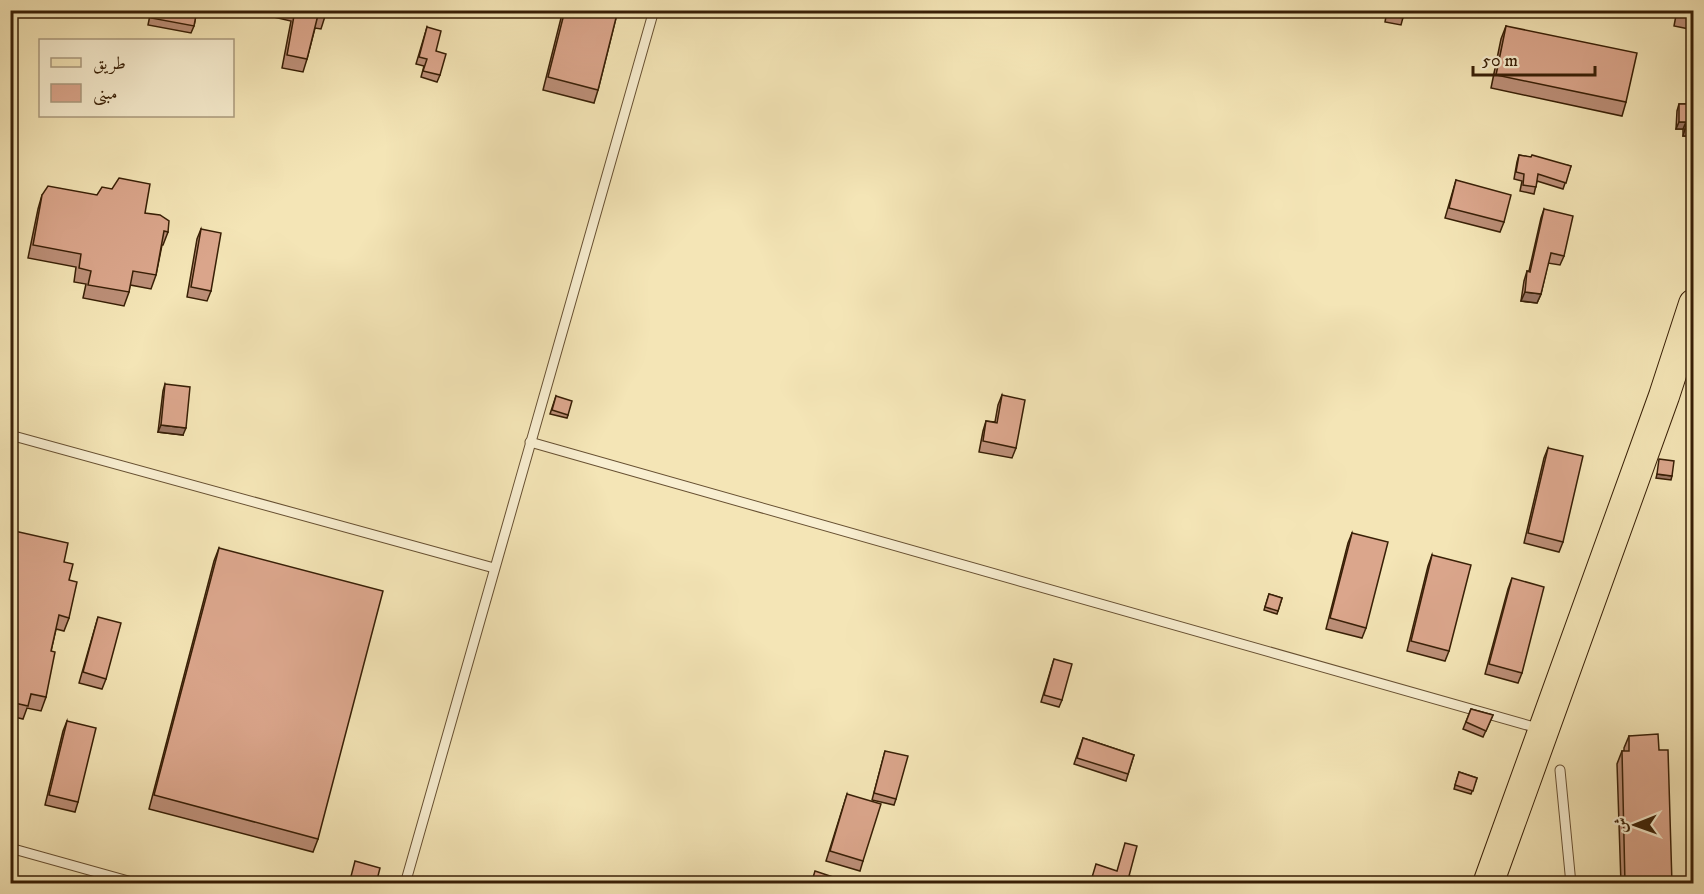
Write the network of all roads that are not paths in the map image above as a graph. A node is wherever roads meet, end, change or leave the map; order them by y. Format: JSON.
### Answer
{"nodes":[{"id":1,"x":654,"y":10,"type":"edge"},
{"id":2,"x":1694,"y":304,"type":"edge"},
{"id":3,"x":10,"y":435,"type":"edge"},
{"id":4,"x":530,"y":442,"type":"junction"},
{"id":5,"x":494,"y":568,"type":"junction"},
{"id":6,"x":1544,"y":730,"type":"junction"},
{"id":7,"x":1560,"y":770,"type":"dead end"},
{"id":8,"x":10,"y":848,"type":"edge"},
{"id":9,"x":139,"y":884,"type":"edge"},
{"id":10,"x":405,"y":884,"type":"edge"},
{"id":11,"x":1488,"y":884,"type":"edge"},
{"id":12,"x":1571,"y":884,"type":"edge"}],
"edges":[{"from":1,"to":4,"type":"lane"},
{"from":2,"to":6,"type":"main road"},
{"from":3,"to":5,"type":"lane"},
{"from":4,"to":5,"type":"lane"},
{"from":4,"to":6,"type":"lane"},
{"from":5,"to":10,"type":"lane"},
{"from":6,"to":11,"type":"main road"},
{"from":7,"to":12,"type":"lane"},
{"from":8,"to":9,"type":"lane"}]}
